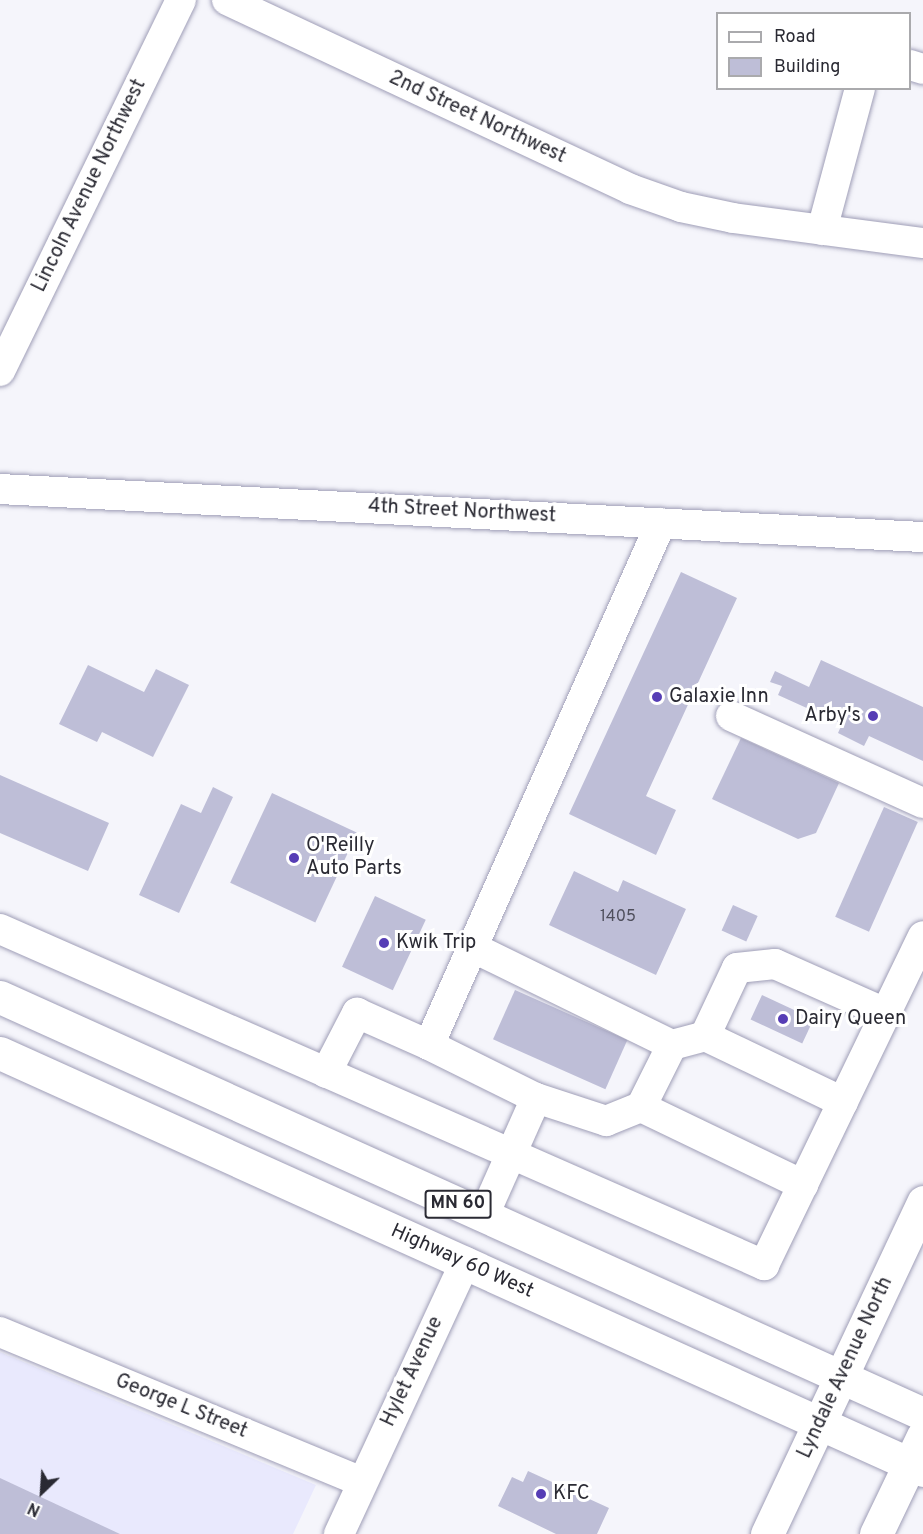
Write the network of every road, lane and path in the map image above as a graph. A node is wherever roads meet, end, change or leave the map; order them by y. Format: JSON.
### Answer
{"nodes":[{"id":1,"x":181,"y":0,"type":"edge"},
{"id":2,"x":227,"y":0,"type":"edge"},
{"id":3,"x":859,"y":90,"type":"edge"},
{"id":4,"x":822,"y":230,"type":"junction"},
{"id":5,"x":922,"y":239,"type":"edge"},
{"id":6,"x":0,"y":371,"type":"edge"},
{"id":7,"x":0,"y":489,"type":"edge"},
{"id":8,"x":661,"y":522,"type":"junction"},
{"id":9,"x":923,"y":537,"type":"edge"},
{"id":10,"x":731,"y":716,"type":"dead end"},
{"id":11,"x":923,"y":803,"type":"edge"},
{"id":12,"x":0,"y":929,"type":"edge"},
{"id":13,"x":923,"y":936,"type":"edge"},
{"id":14,"x":472,"y":947,"type":"junction"},
{"id":15,"x":0,"y":997,"type":"edge"},
{"id":16,"x":885,"y":1013,"type":"junction"},
{"id":17,"x":705,"y":1036,"type":"junction"},
{"id":18,"x":429,"y":1045,"type":"junction"},
{"id":19,"x":672,"y":1045,"type":"junction"},
{"id":20,"x":0,"y":1053,"type":"edge"},
{"id":21,"x":326,"y":1072,"type":"junction"},
{"id":22,"x":536,"y":1098,"type":"junction"},
{"id":23,"x":843,"y":1102,"type":"junction"},
{"id":24,"x":641,"y":1107,"type":"junction"},
{"id":25,"x":512,"y":1155,"type":"junction"},
{"id":26,"x":803,"y":1185,"type":"junction"},
{"id":27,"x":923,"y":1202,"type":"edge"},
{"id":28,"x":484,"y":1215,"type":"junction"},
{"id":29,"x":465,"y":1262,"type":"junction"},
{"id":30,"x":0,"y":1332,"type":"edge"},
{"id":31,"x":842,"y":1377,"type":"junction"},
{"id":32,"x":923,"y":1414,"type":"edge"},
{"id":33,"x":820,"y":1426,"type":"junction"},
{"id":34,"x":918,"y":1457,"type":"edge"},
{"id":35,"x":362,"y":1482,"type":"junction"},
{"id":36,"x":339,"y":1534,"type":"edge"},
{"id":37,"x":767,"y":1534,"type":"edge"},
{"id":38,"x":876,"y":1534,"type":"edge"}],
"edges":[{"from":1,"to":6,"type":"street","name":"Lincoln Avenue Northwest"},
{"from":2,"to":4,"type":"street","name":"2nd Street Northwest"},
{"from":3,"to":4,"type":"street"},
{"from":4,"to":5,"type":"street","name":"2nd Street Northwest"},
{"from":7,"to":8,"type":"street","name":"4th Street Northwest"},
{"from":8,"to":9,"type":"street","name":"4th Street Northwest"},
{"from":8,"to":14,"type":"street"},
{"from":10,"to":11,"type":"street"},
{"from":12,"to":21,"type":"street"},
{"from":13,"to":16,"type":"street"},
{"from":14,"to":18,"type":"street"},
{"from":14,"to":19,"type":"street"},
{"from":15,"to":28,"type":"main road","number":"MN 60"},
{"from":16,"to":17,"type":"street"},
{"from":16,"to":23,"type":"street"},
{"from":17,"to":19,"type":"street"},
{"from":17,"to":23,"type":"street"},
{"from":18,"to":21,"type":"street"},
{"from":18,"to":22,"type":"street"},
{"from":19,"to":24,"type":"street"},
{"from":20,"to":29,"type":"main road","name":"Highway 60 West","number":"MN 60"},
{"from":21,"to":25,"type":"street"},
{"from":22,"to":24,"type":"street"},
{"from":22,"to":25,"type":"street"},
{"from":23,"to":26,"type":"street"},
{"from":24,"to":26,"type":"street"},
{"from":25,"to":26,"type":"street"},
{"from":25,"to":28,"type":"street"},
{"from":27,"to":31,"type":"main road","name":"Lyndale Avenue North"},
{"from":28,"to":31,"type":"main road","number":"MN 60"},
{"from":29,"to":33,"type":"main road","name":"Highway 60 West","number":"MN 60"},
{"from":29,"to":35,"type":"street","name":"Hylet Avenue"},
{"from":30,"to":35,"type":"street","name":"George L Street"},
{"from":31,"to":32,"type":"main road","number":"MN 60"},
{"from":31,"to":33,"type":"main road","name":"Lyndale Avenue North"},
{"from":33,"to":34,"type":"main road","name":"Highway 60 West","number":"MN 60"},
{"from":33,"to":37,"type":"main road","name":"Lyndale Avenue North"},
{"from":34,"to":38,"type":"main road"},
{"from":35,"to":36,"type":"street","name":"Hylet Avenue"}]}
